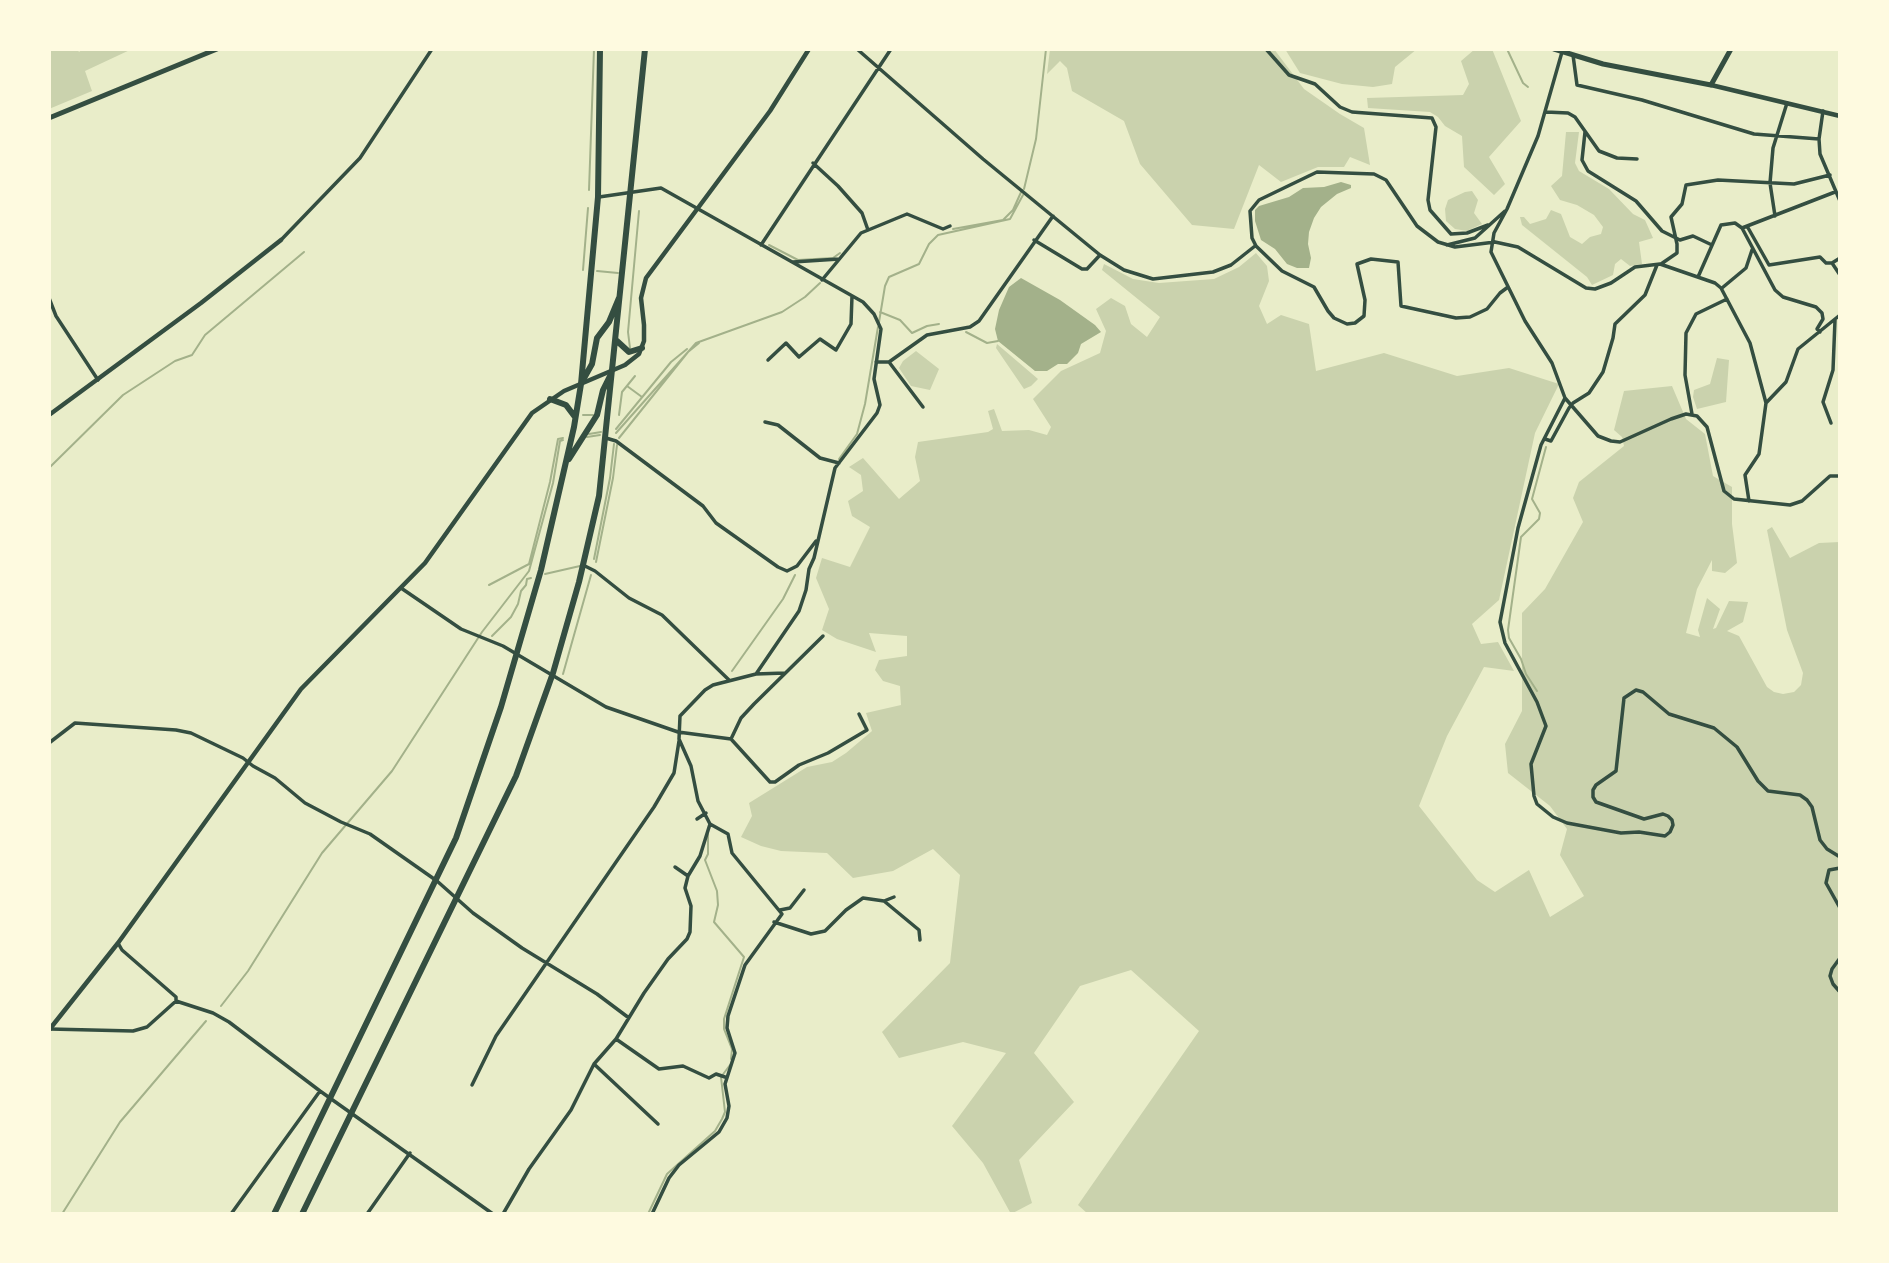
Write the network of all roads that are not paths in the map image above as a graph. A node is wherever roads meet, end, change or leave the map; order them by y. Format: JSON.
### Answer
{"nodes":[{"id":1,"x":216,"y":49,"type":"edge"},
{"id":2,"x":432,"y":49,"type":"edge"},
{"id":3,"x":600,"y":49,"type":"edge"},
{"id":4,"x":645,"y":49,"type":"edge"},
{"id":5,"x":809,"y":49,"type":"edge"},
{"id":6,"x":857,"y":49,"type":"edge"},
{"id":7,"x":891,"y":49,"type":"edge"},
{"id":8,"x":1266,"y":49,"type":"edge"},
{"id":9,"x":1554,"y":49,"type":"edge"},
{"id":10,"x":1562,"y":52,"type":"junction"},
{"id":11,"x":1729,"y":52,"type":"edge"},
{"id":12,"x":1573,"y":55,"type":"junction"},
{"id":13,"x":879,"y":69,"type":"junction"},
{"id":14,"x":1711,"y":85,"type":"junction"},
{"id":15,"x":1787,"y":103,"type":"junction"},
{"id":16,"x":1824,"y":111,"type":"junction"},
{"id":17,"x":1546,"y":112,"type":"junction"},
{"id":18,"x":1840,"y":116,"type":"edge"},
{"id":19,"x":49,"y":118,"type":"edge"},
{"id":20,"x":1585,"y":132,"type":"junction"},
{"id":21,"x":1778,"y":136,"type":"junction"},
{"id":22,"x":1819,"y":139,"type":"junction"},
{"id":23,"x":1637,"y":159,"type":"dead end"},
{"id":24,"x":813,"y":163,"type":"junction"},
{"id":25,"x":1830,"y":175,"type":"junction"},
{"id":26,"x":1770,"y":183,"type":"junction"},
{"id":27,"x":1835,"y":192,"type":"junction"},
{"id":28,"x":629,"y":194,"type":"junction"},
{"id":29,"x":598,"y":197,"type":"junction"},
{"id":30,"x":1840,"y":201,"type":"edge"},
{"id":31,"x":1507,"y":209,"type":"junction"},
{"id":32,"x":697,"y":210,"type":"junction"},
{"id":33,"x":1053,"y":216,"type":"junction"},
{"id":34,"x":1775,"y":216,"type":"junction"},
{"id":35,"x":1488,"y":225,"type":"junction"},
{"id":36,"x":950,"y":226,"type":"dead end"},
{"id":37,"x":1744,"y":227,"type":"junction"},
{"id":38,"x":868,"y":230,"type":"junction"},
{"id":39,"x":1676,"y":238,"type":"junction"},
{"id":40,"x":281,"y":240,"type":"joint"},
{"id":41,"x":1034,"y":240,"type":"junction"},
{"id":42,"x":761,"y":245,"type":"junction"},
{"id":43,"x":1447,"y":245,"type":"junction"},
{"id":44,"x":1712,"y":245,"type":"junction"},
{"id":45,"x":1256,"y":246,"type":"junction"},
{"id":46,"x":1752,"y":250,"type":"junction"},
{"id":47,"x":1100,"y":255,"type":"junction"},
{"id":48,"x":1840,"y":258,"type":"edge"},
{"id":49,"x":839,"y":259,"type":"junction"},
{"id":50,"x":792,"y":262,"type":"junction"},
{"id":51,"x":1832,"y":263,"type":"junction"},
{"id":52,"x":1658,"y":265,"type":"junction"},
{"id":53,"x":1840,"y":275,"type":"edge"},
{"id":54,"x":1698,"y":277,"type":"junction"},
{"id":55,"x":822,"y":280,"type":"junction"},
{"id":56,"x":1508,"y":287,"type":"junction"},
{"id":57,"x":1721,"y":288,"type":"junction"},
{"id":58,"x":622,"y":293,"type":"junction"},
{"id":59,"x":852,"y":296,"type":"junction"},
{"id":60,"x":49,"y":298,"type":"edge"},
{"id":61,"x":1728,"y":299,"type":"junction"},
{"id":62,"x":1840,"y":315,"type":"edge"},
{"id":63,"x":1835,"y":320,"type":"junction"},
{"id":64,"x":1820,"y":332,"type":"junction"},
{"id":65,"x":617,"y":341,"type":"junction"},
{"id":66,"x":642,"y":348,"type":"junction"},
{"id":67,"x":768,"y":360,"type":"dead end"},
{"id":68,"x":876,"y":362,"type":"junction"},
{"id":69,"x":889,"y":362,"type":"junction"},
{"id":70,"x":613,"y":371,"type":"junction"},
{"id":71,"x":98,"y":380,"type":"junction"},
{"id":72,"x":582,"y":384,"type":"junction"},
{"id":73,"x":1564,"y":398,"type":"junction"},
{"id":74,"x":550,"y":399,"type":"junction"},
{"id":75,"x":1766,"y":403,"type":"junction"},
{"id":76,"x":923,"y":407,"type":"dead end"},
{"id":77,"x":1692,"y":414,"type":"junction"},
{"id":78,"x":49,"y":415,"type":"edge"},
{"id":79,"x":576,"y":418,"type":"junction"},
{"id":80,"x":765,"y":422,"type":"dead end"},
{"id":81,"x":1831,"y":423,"type":"dead end"},
{"id":82,"x":606,"y":439,"type":"junction"},
{"id":83,"x":1545,"y":439,"type":"junction"},
{"id":84,"x":839,"y":463,"type":"junction"},
{"id":85,"x":566,"y":464,"type":"junction"},
{"id":86,"x":1840,"y":476,"type":"edge"},
{"id":87,"x":1749,"y":501,"type":"junction"},
{"id":88,"x":817,"y":539,"type":"junction"},
{"id":89,"x":583,"y":565,"type":"junction"},
{"id":90,"x":401,"y":588,"type":"junction"},
{"id":91,"x":823,"y":636,"type":"dead end"},
{"id":92,"x":516,"y":654,"type":"junction"},
{"id":93,"x":553,"y":673,"type":"junction"},
{"id":94,"x":785,"y":673,"type":"junction"},
{"id":95,"x":756,"y":674,"type":"junction"},
{"id":96,"x":729,"y":681,"type":"junction"},
{"id":97,"x":859,"y":714,"type":"dead end"},
{"id":98,"x":678,"y":732,"type":"junction"},
{"id":99,"x":679,"y":739,"type":"junction"},
{"id":100,"x":731,"y":739,"type":"junction"},
{"id":101,"x":49,"y":743,"type":"edge"},
{"id":102,"x":247,"y":762,"type":"junction"},
{"id":103,"x":706,"y":813,"type":"junction"},
{"id":104,"x":697,"y":819,"type":"dead end"},
{"id":105,"x":710,"y":824,"type":"junction"},
{"id":106,"x":1840,"y":857,"type":"edge"},
{"id":107,"x":675,"y":867,"type":"dead end"},
{"id":108,"x":1840,"y":868,"type":"edge"},
{"id":109,"x":688,"y":876,"type":"junction"},
{"id":110,"x":437,"y":881,"type":"junction"},
{"id":111,"x":804,"y":890,"type":"dead end"},
{"id":112,"x":894,"y":897,"type":"dead end"},
{"id":113,"x":456,"y":900,"type":"junction"},
{"id":114,"x":884,"y":901,"type":"junction"},
{"id":115,"x":1840,"y":908,"type":"edge"},
{"id":116,"x":780,"y":910,"type":"junction"},
{"id":117,"x":774,"y":922,"type":"junction"},
{"id":118,"x":920,"y":940,"type":"dead end"},
{"id":119,"x":118,"y":943,"type":"junction"},
{"id":120,"x":1840,"y":958,"type":"edge"},
{"id":121,"x":547,"y":962,"type":"junction"},
{"id":122,"x":1840,"y":992,"type":"edge"},
{"id":123,"x":177,"y":1001,"type":"junction"},
{"id":124,"x":629,"y":1018,"type":"junction"},
{"id":125,"x":49,"y":1030,"type":"edge"},
{"id":126,"x":616,"y":1039,"type":"junction"},
{"id":127,"x":594,"y":1064,"type":"junction"},
{"id":128,"x":723,"y":1076,"type":"junction"},
{"id":129,"x":472,"y":1084,"type":"dead end"},
{"id":130,"x":320,"y":1091,"type":"junction"},
{"id":131,"x":331,"y":1099,"type":"junction"},
{"id":132,"x":352,"y":1114,"type":"junction"},
{"id":133,"x":658,"y":1124,"type":"dead end"},
{"id":134,"x":410,"y":1153,"type":"junction"},
{"id":135,"x":231,"y":1214,"type":"edge"},
{"id":136,"x":274,"y":1214,"type":"edge"},
{"id":137,"x":302,"y":1214,"type":"edge"},
{"id":138,"x":367,"y":1214,"type":"edge"},
{"id":139,"x":493,"y":1214,"type":"edge"},
{"id":140,"x":503,"y":1214,"type":"edge"},
{"id":141,"x":653,"y":1214,"type":"edge"}],
"edges":[{"from":1,"to":19,"type":"main road"},
{"from":2,"to":40,"type":"street"},
{"from":3,"to":29,"type":"highway"},
{"from":4,"to":28,"type":"highway"},
{"from":5,"to":32,"type":"street"},
{"from":6,"to":13,"type":"street"},
{"from":7,"to":13,"type":"street"},
{"from":8,"to":35,"type":"street"},
{"from":9,"to":10,"type":"main road"},
{"from":10,"to":12,"type":"main road"},
{"from":10,"to":17,"type":"street"},
{"from":11,"to":14,"type":"main road"},
{"from":12,"to":14,"type":"main road"},
{"from":12,"to":21,"type":"street"},
{"from":13,"to":24,"type":"street"},
{"from":13,"to":33,"type":"street"},
{"from":14,"to":15,"type":"street"},
{"from":15,"to":16,"type":"street"},
{"from":15,"to":21,"type":"street"},
{"from":16,"to":18,"type":"street"},
{"from":16,"to":22,"type":"street"},
{"from":17,"to":20,"type":"street"},
{"from":17,"to":31,"type":"street"},
{"from":20,"to":23,"type":"street"},
{"from":20,"to":39,"type":"street"},
{"from":21,"to":22,"type":"street"},
{"from":21,"to":26,"type":"street"},
{"from":22,"to":25,"type":"street"},
{"from":24,"to":38,"type":"street"},
{"from":24,"to":42,"type":"street"},
{"from":25,"to":26,"type":"street"},
{"from":25,"to":27,"type":"street"},
{"from":26,"to":34,"type":"street"},
{"from":26,"to":39,"type":"street"},
{"from":27,"to":30,"type":"street"},
{"from":27,"to":34,"type":"street"},
{"from":28,"to":29,"type":"street"},
{"from":28,"to":32,"type":"street"},
{"from":28,"to":58,"type":"highway"},
{"from":29,"to":72,"type":"highway"},
{"from":31,"to":35,"type":"street"},
{"from":31,"to":56,"type":"street"},
{"from":32,"to":42,"type":"street"},
{"from":32,"to":66,"type":"street"},
{"from":33,"to":41,"type":"street"},
{"from":33,"to":47,"type":"street"},
{"from":34,"to":37,"type":"street"},
{"from":35,"to":43,"type":"street"},
{"from":36,"to":38,"type":"street"},
{"from":37,"to":44,"type":"street"},
{"from":37,"to":46,"type":"street"},
{"from":37,"to":51,"type":"street"},
{"from":38,"to":49,"type":"street"},
{"from":39,"to":44,"type":"street"},
{"from":39,"to":52,"type":"street"},
{"from":40,"to":71,"type":"street"},
{"from":41,"to":47,"type":"street"},
{"from":41,"to":69,"type":"street"},
{"from":42,"to":50,"type":"street"},
{"from":43,"to":45,"type":"street"},
{"from":43,"to":52,"type":"street"},
{"from":44,"to":54,"type":"street"},
{"from":45,"to":47,"type":"street"},
{"from":45,"to":56,"type":"street"},
{"from":46,"to":57,"type":"street"},
{"from":46,"to":64,"type":"street"},
{"from":48,"to":51,"type":"street"},
{"from":49,"to":50,"type":"street"},
{"from":49,"to":55,"type":"street"},
{"from":50,"to":55,"type":"street"},
{"from":51,"to":53,"type":"street"},
{"from":52,"to":54,"type":"street"},
{"from":52,"to":83,"type":"street"},
{"from":54,"to":57,"type":"street"},
{"from":55,"to":59,"type":"street"},
{"from":56,"to":73,"type":"street"},
{"from":57,"to":61,"type":"street"},
{"from":58,"to":65,"type":"highway"},
{"from":58,"to":72,"type":"highway"},
{"from":59,"to":67,"type":"street"},
{"from":59,"to":68,"type":"street"},
{"from":60,"to":71,"type":"street"},
{"from":61,"to":75,"type":"street"},
{"from":61,"to":77,"type":"street"},
{"from":62,"to":63,"type":"street"},
{"from":63,"to":64,"type":"street"},
{"from":63,"to":81,"type":"street"},
{"from":64,"to":75,"type":"street"},
{"from":65,"to":66,"type":"highway"},
{"from":65,"to":70,"type":"highway"},
{"from":66,"to":70,"type":"street"},
{"from":68,"to":69,"type":"street"},
{"from":68,"to":84,"type":"street"},
{"from":69,"to":76,"type":"street"},
{"from":70,"to":72,"type":"street"},
{"from":70,"to":82,"type":"highway"},
{"from":70,"to":85,"type":"highway"},
{"from":71,"to":78,"type":"street"},
{"from":72,"to":74,"type":"street"},
{"from":72,"to":79,"type":"highway"},
{"from":73,"to":77,"type":"street"},
{"from":73,"to":83,"type":"street"},
{"from":74,"to":79,"type":"highway"},
{"from":74,"to":90,"type":"street"},
{"from":75,"to":87,"type":"street"},
{"from":77,"to":87,"type":"street"},
{"from":79,"to":85,"type":"highway"},
{"from":80,"to":84,"type":"street"},
{"from":82,"to":88,"type":"street"},
{"from":82,"to":89,"type":"highway"},
{"from":83,"to":106,"type":"street"},
{"from":84,"to":88,"type":"street"},
{"from":85,"to":92,"type":"highway"},
{"from":86,"to":87,"type":"street"},
{"from":88,"to":95,"type":"street"},
{"from":89,"to":93,"type":"highway"},
{"from":89,"to":96,"type":"street"},
{"from":90,"to":92,"type":"street"},
{"from":90,"to":102,"type":"street"},
{"from":91,"to":94,"type":"street"},
{"from":92,"to":93,"type":"street"},
{"from":92,"to":110,"type":"highway"},
{"from":93,"to":98,"type":"street"},
{"from":93,"to":113,"type":"highway"},
{"from":94,"to":95,"type":"street"},
{"from":94,"to":100,"type":"street"},
{"from":95,"to":96,"type":"street"},
{"from":96,"to":98,"type":"street"},
{"from":97,"to":100,"type":"street"},
{"from":98,"to":99,"type":"street"},
{"from":98,"to":100,"type":"street"},
{"from":99,"to":103,"type":"street"},
{"from":99,"to":121,"type":"street"},
{"from":101,"to":102,"type":"street"},
{"from":102,"to":110,"type":"street"},
{"from":102,"to":119,"type":"street"},
{"from":103,"to":104,"type":"street"},
{"from":103,"to":105,"type":"street"},
{"from":105,"to":109,"type":"street"},
{"from":105,"to":116,"type":"street"},
{"from":107,"to":109,"type":"street"},
{"from":108,"to":115,"type":"street"},
{"from":109,"to":124,"type":"street"},
{"from":110,"to":113,"type":"street"},
{"from":110,"to":131,"type":"highway"},
{"from":111,"to":116,"type":"street"},
{"from":112,"to":114,"type":"street"},
{"from":113,"to":121,"type":"street"},
{"from":113,"to":132,"type":"highway"},
{"from":114,"to":117,"type":"street"},
{"from":114,"to":118,"type":"street"},
{"from":116,"to":117,"type":"street"},
{"from":117,"to":128,"type":"street"},
{"from":119,"to":123,"type":"street"},
{"from":119,"to":125,"type":"street"},
{"from":120,"to":122,"type":"street"},
{"from":121,"to":124,"type":"street"},
{"from":121,"to":129,"type":"street"},
{"from":123,"to":125,"type":"street"},
{"from":123,"to":130,"type":"street"},
{"from":124,"to":126,"type":"street"},
{"from":126,"to":127,"type":"street"},
{"from":126,"to":128,"type":"street"},
{"from":127,"to":133,"type":"street"},
{"from":127,"to":140,"type":"street"},
{"from":128,"to":141,"type":"street"},
{"from":130,"to":131,"type":"street"},
{"from":130,"to":135,"type":"street"},
{"from":131,"to":132,"type":"street"},
{"from":131,"to":136,"type":"highway"},
{"from":132,"to":134,"type":"street"},
{"from":132,"to":137,"type":"highway"},
{"from":134,"to":138,"type":"street"},
{"from":134,"to":139,"type":"street"}]}
